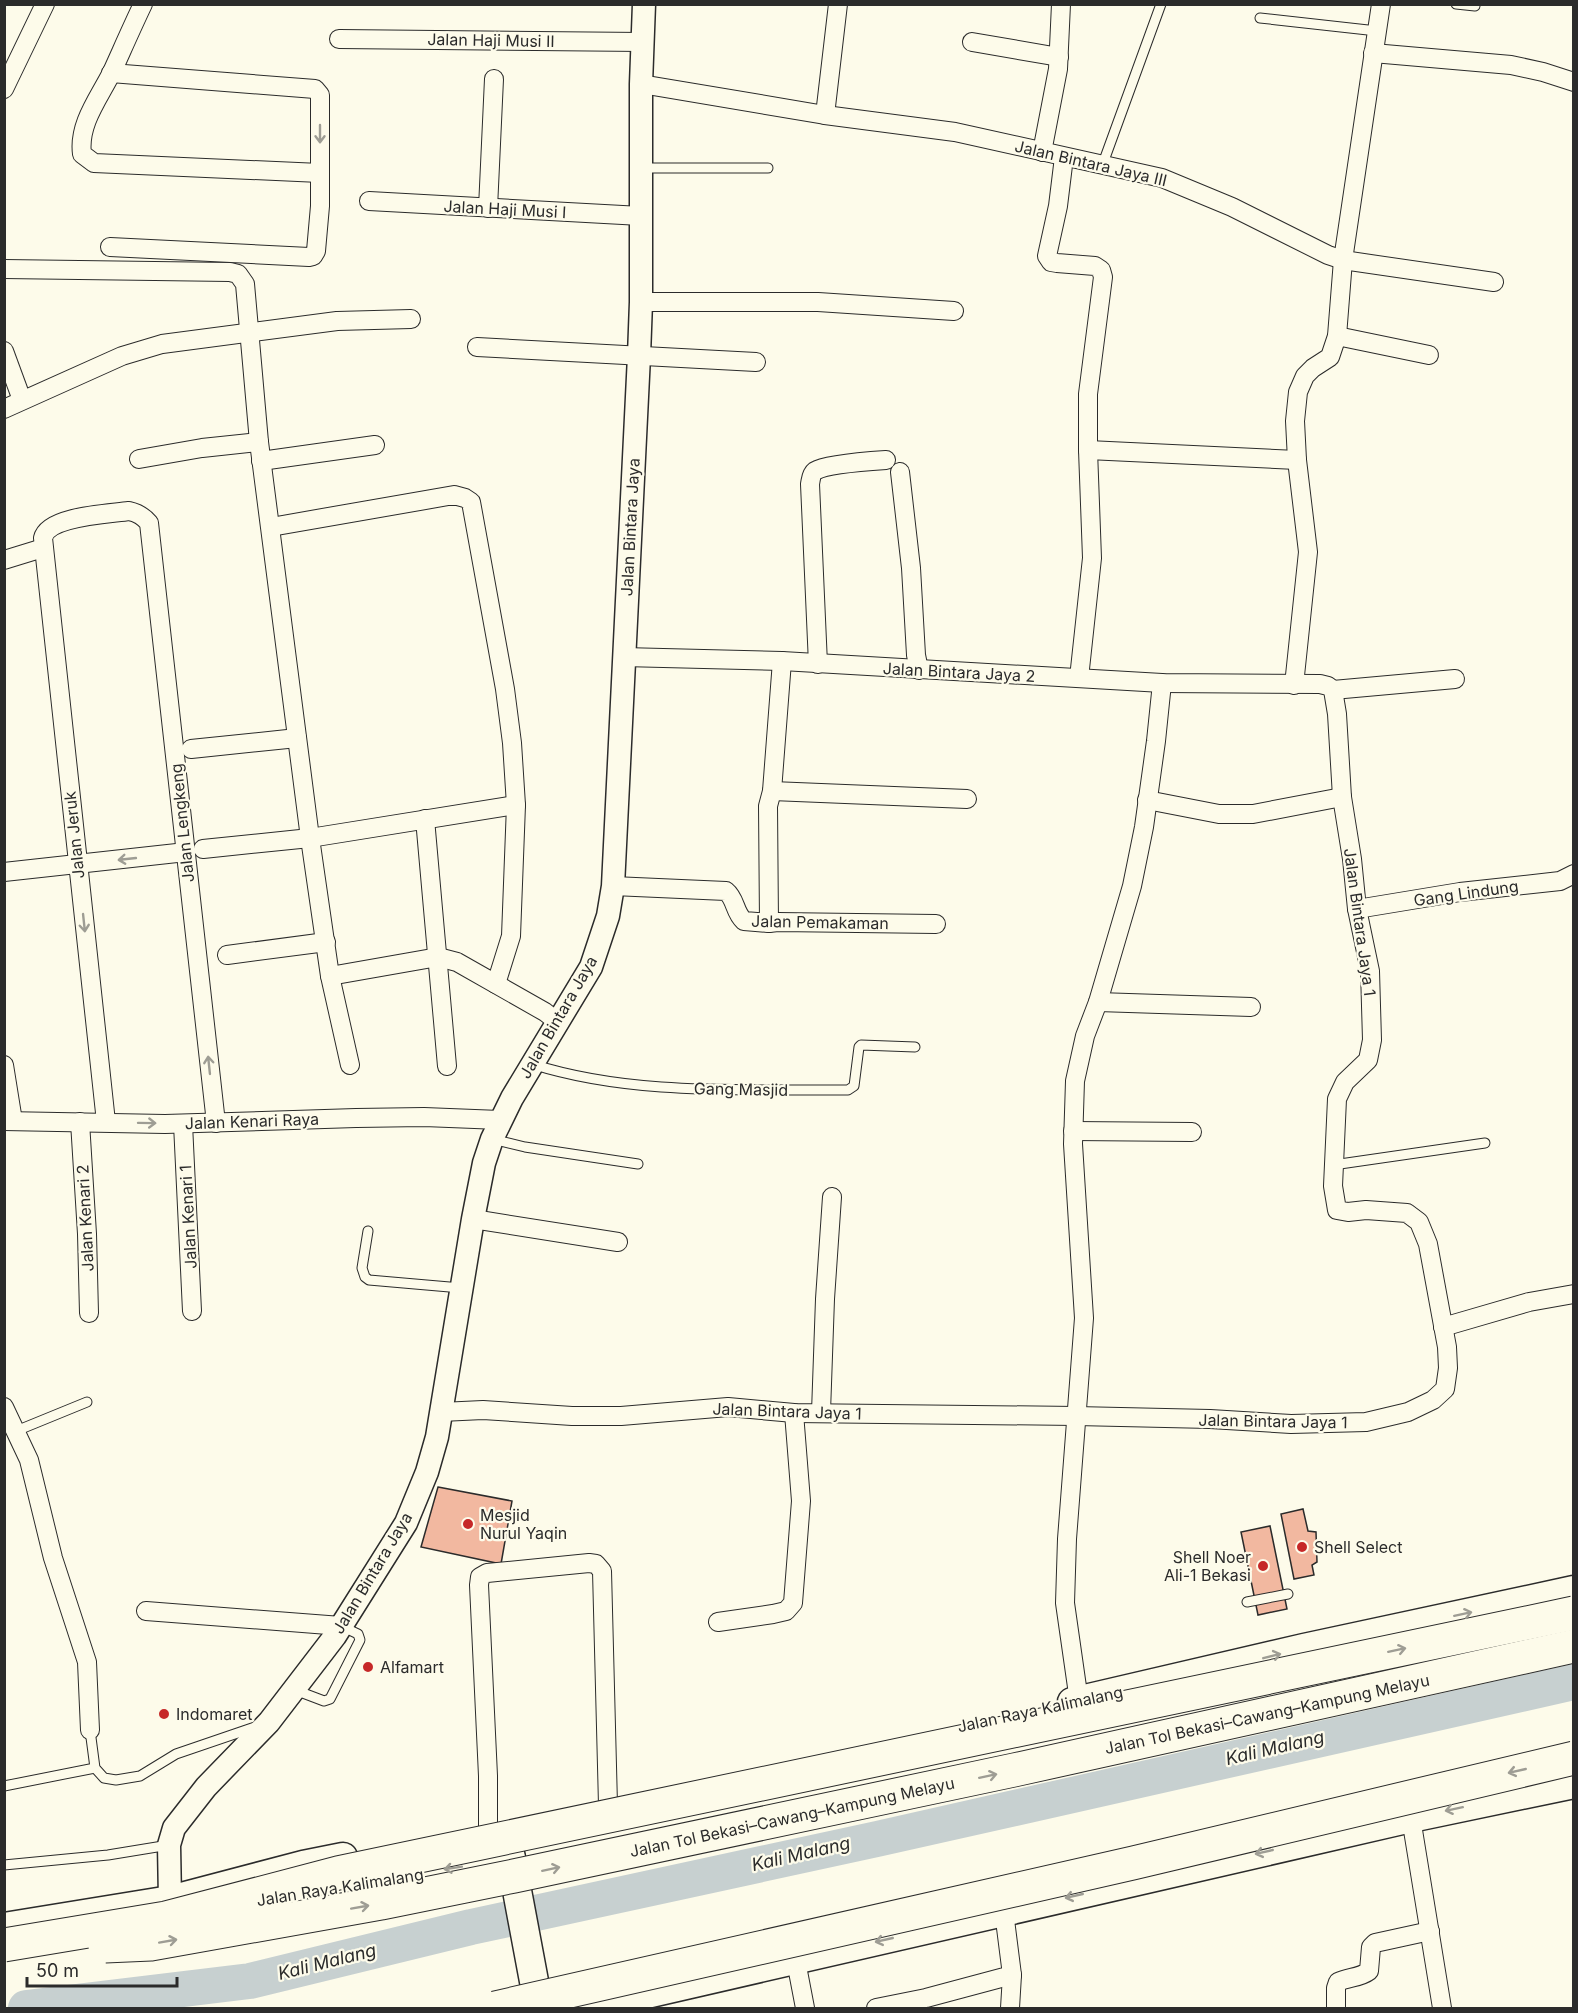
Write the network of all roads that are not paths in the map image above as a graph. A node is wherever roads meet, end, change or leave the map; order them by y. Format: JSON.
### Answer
{"nodes":[{"id":1,"x":45,"y":4,"type":"edge"},
{"id":2,"x":142,"y":4,"type":"edge"},
{"id":3,"x":644,"y":4,"type":"edge"},
{"id":4,"x":838,"y":4,"type":"edge"},
{"id":5,"x":1061,"y":4,"type":"edge"},
{"id":6,"x":1161,"y":4,"type":"edge"},
{"id":7,"x":1380,"y":4,"type":"edge"},
{"id":8,"x":1456,"y":4,"type":"edge"},
{"id":9,"x":1475,"y":6,"type":"dead end"},
{"id":10,"x":1260,"y":18,"type":"dead end"},
{"id":11,"x":1377,"y":31,"type":"junction"},
{"id":12,"x":339,"y":39,"type":"dead end"},
{"id":13,"x":643,"y":42,"type":"junction"},
{"id":14,"x":972,"y":42,"type":"dead end"},
{"id":15,"x":14,"y":52,"type":"edge"},
{"id":16,"x":1373,"y":53,"type":"junction"},
{"id":17,"x":1059,"y":57,"type":"junction"},
{"id":18,"x":111,"y":73,"type":"junction"},
{"id":19,"x":494,"y":79,"type":"dead end"},
{"id":20,"x":1574,"y":82,"type":"edge"},
{"id":21,"x":641,"y":84,"type":"junction"},
{"id":22,"x":4,"y":89,"type":"edge"},
{"id":23,"x":825,"y":115,"type":"junction"},
{"id":24,"x":1042,"y":152,"type":"junction"},
{"id":25,"x":1064,"y":157,"type":"junction"},
{"id":26,"x":1102,"y":166,"type":"junction"},
{"id":27,"x":641,"y":168,"type":"junction"},
{"id":28,"x":768,"y":168,"type":"dead end"},
{"id":29,"x":320,"y":173,"type":"junction"},
{"id":30,"x":369,"y":201,"type":"dead end"},
{"id":31,"x":488,"y":208,"type":"junction"},
{"id":32,"x":641,"y":216,"type":"junction"},
{"id":33,"x":110,"y":247,"type":"dead end"},
{"id":34,"x":1343,"y":260,"type":"junction"},
{"id":35,"x":4,"y":269,"type":"edge"},
{"id":36,"x":1494,"y":282,"type":"dead end"},
{"id":37,"x":640,"y":302,"type":"junction"},
{"id":38,"x":954,"y":311,"type":"dead end"},
{"id":39,"x":411,"y":319,"type":"dead end"},
{"id":40,"x":250,"y":333,"type":"junction"},
{"id":41,"x":1337,"y":336,"type":"junction"},
{"id":42,"x":477,"y":347,"type":"dead end"},
{"id":43,"x":4,"y":351,"type":"edge"},
{"id":44,"x":1429,"y":355,"type":"dead end"},
{"id":45,"x":639,"y":356,"type":"junction"},
{"id":46,"x":756,"y":362,"type":"dead end"},
{"id":47,"x":22,"y":400,"type":"junction"},
{"id":48,"x":4,"y":409,"type":"edge"},
{"id":49,"x":259,"y":442,"type":"junction"},
{"id":50,"x":375,"y":444,"type":"dead end"},
{"id":51,"x":1088,"y":450,"type":"junction"},
{"id":52,"x":140,"y":459,"type":"dead end"},
{"id":53,"x":886,"y":459,"type":"dead end"},
{"id":54,"x":1297,"y":460,"type":"junction"},
{"id":55,"x":261,"y":461,"type":"junction"},
{"id":56,"x":900,"y":472,"type":"dead end"},
{"id":57,"x":271,"y":527,"type":"junction"},
{"id":58,"x":43,"y":548,"type":"junction"},
{"id":59,"x":4,"y":560,"type":"edge"},
{"id":60,"x":623,"y":657,"type":"junction"},
{"id":61,"x":782,"y":661,"type":"junction"},
{"id":62,"x":818,"y":664,"type":"junction"},
{"id":63,"x":919,"y":670,"type":"junction"},
{"id":64,"x":1079,"y":678,"type":"junction"},
{"id":65,"x":1455,"y":678,"type":"dead end"},
{"id":66,"x":1162,"y":683,"type":"junction"},
{"id":67,"x":1294,"y":685,"type":"junction"},
{"id":68,"x":1333,"y":690,"type":"junction"},
{"id":69,"x":297,"y":738,"type":"junction"},
{"id":70,"x":191,"y":749,"type":"dead end"},
{"id":71,"x":772,"y":791,"type":"junction"},
{"id":72,"x":1342,"y":797,"type":"junction"},
{"id":73,"x":966,"y":800,"type":"dead end"},
{"id":74,"x":1147,"y":800,"type":"junction"},
{"id":75,"x":516,"y":805,"type":"junction"},
{"id":76,"x":424,"y":819,"type":"junction"},
{"id":77,"x":310,"y":838,"type":"junction"},
{"id":78,"x":194,"y":851,"type":"junction"},
{"id":79,"x":78,"y":864,"type":"junction"},
{"id":80,"x":4,"y":872,"type":"edge"},
{"id":81,"x":1574,"y":874,"type":"edge"},
{"id":82,"x":613,"y":886,"type":"junction"},
{"id":83,"x":1357,"y":909,"type":"junction"},
{"id":84,"x":769,"y":923,"type":"junction"},
{"id":85,"x":936,"y":924,"type":"dead end"},
{"id":86,"x":326,"y":942,"type":"junction"},
{"id":87,"x":227,"y":955,"type":"dead end"},
{"id":88,"x":438,"y":957,"type":"junction"},
{"id":89,"x":330,"y":976,"type":"junction"},
{"id":90,"x":496,"y":984,"type":"junction"},
{"id":91,"x":1098,"y":1002,"type":"junction"},
{"id":92,"x":1251,"y":1007,"type":"dead end"},
{"id":93,"x":559,"y":1023,"type":"junction"},
{"id":94,"x":915,"y":1047,"type":"dead end"},
{"id":95,"x":532,"y":1064,"type":"junction"},
{"id":96,"x":4,"y":1065,"type":"edge"},
{"id":97,"x":350,"y":1065,"type":"dead end"},
{"id":98,"x":447,"y":1066,"type":"dead end"},
{"id":99,"x":9,"y":1121,"type":"edge"},
{"id":100,"x":80,"y":1122,"type":"junction"},
{"id":101,"x":106,"y":1122,"type":"junction"},
{"id":102,"x":216,"y":1123,"type":"junction"},
{"id":103,"x":183,"y":1124,"type":"junction"},
{"id":104,"x":496,"y":1130,"type":"junction"},
{"id":105,"x":1073,"y":1131,"type":"junction"},
{"id":106,"x":1192,"y":1132,"type":"dead end"},
{"id":107,"x":1485,"y":1143,"type":"dead end"},
{"id":108,"x":638,"y":1164,"type":"dead end"},
{"id":109,"x":1333,"y":1165,"type":"junction"},
{"id":110,"x":832,"y":1197,"type":"dead end"},
{"id":111,"x":473,"y":1219,"type":"junction"},
{"id":112,"x":368,"y":1231,"type":"dead end"},
{"id":113,"x":618,"y":1242,"type":"dead end"},
{"id":114,"x":461,"y":1288,"type":"junction"},
{"id":115,"x":1574,"y":1294,"type":"edge"},
{"id":116,"x":192,"y":1311,"type":"dead end"},
{"id":117,"x":89,"y":1313,"type":"dead end"},
{"id":118,"x":1443,"y":1327,"type":"junction"},
{"id":119,"x":87,"y":1402,"type":"dead end"},
{"id":120,"x":4,"y":1407,"type":"edge"},
{"id":121,"x":441,"y":1412,"type":"junction"},
{"id":122,"x":821,"y":1412,"type":"junction"},
{"id":123,"x":794,"y":1413,"type":"junction"},
{"id":124,"x":1076,"y":1416,"type":"junction"},
{"id":125,"x":16,"y":1431,"type":"junction"},
{"id":126,"x":1574,"y":1590,"type":"edge"},
{"id":127,"x":1288,"y":1594,"type":"dead end"},
{"id":128,"x":1247,"y":1602,"type":"dead end"},
{"id":129,"x":146,"y":1611,"type":"dead end"},
{"id":130,"x":1574,"y":1612,"type":"edge"},
{"id":131,"x":718,"y":1622,"type":"dead end"},
{"id":132,"x":341,"y":1626,"type":"junction"},
{"id":133,"x":1574,"y":1646,"type":"edge"},
{"id":134,"x":295,"y":1690,"type":"junction"},
{"id":135,"x":1079,"y":1701,"type":"junction"},
{"id":136,"x":269,"y":1722,"type":"junction"},
{"id":137,"x":90,"y":1730,"type":"joint"},
{"id":138,"x":1574,"y":1758,"type":"edge"},
{"id":139,"x":95,"y":1768,"type":"junction"},
{"id":140,"x":1574,"y":1784,"type":"edge"},
{"id":141,"x":4,"y":1786,"type":"edge"},
{"id":142,"x":608,"y":1805,"type":"junction"},
{"id":143,"x":1411,"y":1818,"type":"junction"},
{"id":144,"x":496,"y":1826,"type":"junction"},
{"id":145,"x":169,"y":1845,"type":"junction"},
{"id":146,"x":4,"y":1865,"type":"edge"},
{"id":147,"x":513,"y":1870,"type":"junction"},
{"id":148,"x":170,"y":1900,"type":"junction"},
{"id":149,"x":1004,"y":1912,"type":"junction"},
{"id":150,"x":4,"y":1927,"type":"edge"},
{"id":151,"x":1430,"y":1931,"type":"junction"},
{"id":152,"x":4,"y":1944,"type":"edge"},
{"id":153,"x":4,"y":1951,"type":"edge"},
{"id":154,"x":796,"y":1961,"type":"junction"},
{"id":155,"x":1012,"y":1974,"type":"junction"},
{"id":156,"x":495,"y":2008,"type":"edge"},
{"id":157,"x":539,"y":2008,"type":"edge"},
{"id":158,"x":586,"y":2008,"type":"edge"},
{"id":159,"x":805,"y":2008,"type":"edge"},
{"id":160,"x":876,"y":2008,"type":"edge"},
{"id":161,"x":1010,"y":2008,"type":"edge"},
{"id":162,"x":1336,"y":2008,"type":"edge"},
{"id":163,"x":1442,"y":2008,"type":"edge"}],
"edges":[{"from":1,"to":15,"type":"street"},
{"from":2,"to":18,"type":"street"},
{"from":3,"to":13,"type":"street","name":"Jalan Bintara Jaya"},
{"from":4,"to":23,"type":"street"},
{"from":5,"to":17,"type":"street"},
{"from":6,"to":26,"type":"lane"},
{"from":7,"to":11,"type":"street"},
{"from":8,"to":9,"type":"lane"},
{"from":10,"to":11,"type":"lane"},
{"from":11,"to":16,"type":"street"},
{"from":12,"to":13,"type":"street","name":"Jalan Haji Musi II"},
{"from":13,"to":21,"type":"street","name":"Jalan Bintara Jaya"},
{"from":14,"to":17,"type":"street"},
{"from":15,"to":22,"type":"street"},
{"from":16,"to":20,"type":"street"},
{"from":16,"to":34,"type":"street"},
{"from":17,"to":24,"type":"street"},
{"from":18,"to":29,"type":"street","one_way":true},
{"from":18,"to":29,"type":"street"},
{"from":19,"to":31,"type":"street"},
{"from":21,"to":23,"type":"street","name":"Jalan Bintara Jaya III"},
{"from":21,"to":27,"type":"street","name":"Jalan Bintara Jaya"},
{"from":23,"to":24,"type":"street","name":"Jalan Bintara Jaya III"},
{"from":24,"to":25,"type":"street","name":"Jalan Bintara Jaya III"},
{"from":25,"to":26,"type":"street","name":"Jalan Bintara Jaya III"},
{"from":25,"to":51,"type":"street"},
{"from":26,"to":34,"type":"street","name":"Jalan Bintara Jaya III"},
{"from":27,"to":28,"type":"lane"},
{"from":27,"to":32,"type":"street","name":"Jalan Bintara Jaya"},
{"from":29,"to":33,"type":"street"},
{"from":30,"to":31,"type":"street","name":"Jalan Haji Musi I"},
{"from":31,"to":32,"type":"street","name":"Jalan Haji Musi I"},
{"from":32,"to":37,"type":"street","name":"Jalan Bintara Jaya"},
{"from":34,"to":36,"type":"street","name":"Jalan Bintara Jaya III"},
{"from":34,"to":41,"type":"street"},
{"from":35,"to":40,"type":"street"},
{"from":37,"to":38,"type":"street"},
{"from":37,"to":45,"type":"street","name":"Jalan Bintara Jaya"},
{"from":39,"to":40,"type":"street"},
{"from":40,"to":47,"type":"street"},
{"from":40,"to":49,"type":"street"},
{"from":41,"to":44,"type":"street"},
{"from":41,"to":54,"type":"street"},
{"from":42,"to":45,"type":"street"},
{"from":43,"to":47,"type":"street"},
{"from":45,"to":46,"type":"street"},
{"from":45,"to":60,"type":"street","name":"Jalan Bintara Jaya"},
{"from":47,"to":48,"type":"street"},
{"from":49,"to":52,"type":"street"},
{"from":49,"to":55,"type":"street"},
{"from":50,"to":55,"type":"street"},
{"from":51,"to":54,"type":"street"},
{"from":51,"to":64,"type":"street"},
{"from":53,"to":62,"type":"street"},
{"from":54,"to":67,"type":"street"},
{"from":55,"to":57,"type":"street"},
{"from":56,"to":63,"type":"street"},
{"from":57,"to":69,"type":"street"},
{"from":57,"to":75,"type":"street"},
{"from":58,"to":59,"type":"street"},
{"from":58,"to":78,"type":"street","name":"Jalan Lengkeng"},
{"from":58,"to":79,"type":"street","name":"Jalan Jeruk"},
{"from":60,"to":61,"type":"street","name":"Jalan Bintara Jaya 2"},
{"from":60,"to":82,"type":"street","name":"Jalan Bintara Jaya"},
{"from":61,"to":62,"type":"street","name":"Jalan Bintara Jaya 2"},
{"from":61,"to":71,"type":"street"},
{"from":62,"to":63,"type":"street","name":"Jalan Bintara Jaya 2"},
{"from":63,"to":64,"type":"street","name":"Jalan Bintara Jaya 2"},
{"from":64,"to":66,"type":"street","name":"Jalan Bintara Jaya 2"},
{"from":65,"to":68,"type":"street"},
{"from":66,"to":67,"type":"street","name":"Jalan Bintara Jaya 2"},
{"from":66,"to":74,"type":"street"},
{"from":67,"to":68,"type":"street"},
{"from":68,"to":72,"type":"street","name":"Jalan Bintara Jaya 1"},
{"from":69,"to":70,"type":"street"},
{"from":69,"to":77,"type":"street"},
{"from":71,"to":73,"type":"street"},
{"from":71,"to":84,"type":"street"},
{"from":72,"to":74,"type":"street"},
{"from":72,"to":83,"type":"street","name":"Jalan Bintara Jaya 1"},
{"from":74,"to":91,"type":"street"},
{"from":75,"to":76,"type":"street"},
{"from":75,"to":90,"type":"street"},
{"from":76,"to":77,"type":"street"},
{"from":76,"to":88,"type":"street"},
{"from":77,"to":78,"type":"street"},
{"from":77,"to":86,"type":"street"},
{"from":78,"to":79,"type":"street","one_way":true},
{"from":102,"to":78,"type":"street","name":"Jalan Lengkeng","one_way":true},
{"from":79,"to":80,"type":"street"},
{"from":79,"to":101,"type":"street","name":"Jalan Jeruk","one_way":true},
{"from":81,"to":83,"type":"street","name":"Gang Lindung"},
{"from":82,"to":84,"type":"street","name":"Jalan Pemakaman"},
{"from":82,"to":93,"type":"street","name":"Jalan Bintara Jaya"},
{"from":83,"to":109,"type":"street","name":"Jalan Bintara Jaya 1"},
{"from":84,"to":85,"type":"street","name":"Jalan Pemakaman"},
{"from":86,"to":87,"type":"street"},
{"from":86,"to":89,"type":"street"},
{"from":88,"to":89,"type":"street"},
{"from":88,"to":90,"type":"street"},
{"from":88,"to":98,"type":"street"},
{"from":89,"to":97,"type":"street"},
{"from":90,"to":93,"type":"street"},
{"from":91,"to":92,"type":"street"},
{"from":91,"to":105,"type":"street"},
{"from":93,"to":95,"type":"street","name":"Jalan Bintara Jaya"},
{"from":94,"to":95,"type":"lane","name":"Gang Masjid"},
{"from":95,"to":104,"type":"street","name":"Jalan Bintara Jaya"},
{"from":96,"to":99,"type":"street"},
{"from":99,"to":100,"type":"street","name":"Jalan Kenari Raya"},
{"from":100,"to":101,"type":"street","name":"Jalan Kenari Raya"},
{"from":100,"to":117,"type":"street","name":"Jalan Kenari 2"},
{"from":101,"to":103,"type":"street","name":"Jalan Kenari Raya","one_way":true},
{"from":102,"to":103,"type":"street","name":"Jalan Kenari Raya"},
{"from":102,"to":104,"type":"street","name":"Jalan Kenari Raya"},
{"from":103,"to":116,"type":"street","name":"Jalan Kenari 1"},
{"from":104,"to":108,"type":"lane"},
{"from":104,"to":111,"type":"street","name":"Jalan Bintara Jaya"},
{"from":105,"to":106,"type":"street"},
{"from":105,"to":124,"type":"street"},
{"from":107,"to":109,"type":"lane"},
{"from":109,"to":118,"type":"street","name":"Jalan Bintara Jaya 1"},
{"from":110,"to":122,"type":"street"},
{"from":111,"to":113,"type":"street"},
{"from":111,"to":114,"type":"street","name":"Jalan Bintara Jaya"},
{"from":112,"to":114,"type":"lane"},
{"from":114,"to":121,"type":"street","name":"Jalan Bintara Jaya"},
{"from":115,"to":118,"type":"street"},
{"from":118,"to":124,"type":"street","name":"Jalan Bintara Jaya 1"},
{"from":119,"to":125,"type":"lane"},
{"from":120,"to":125,"type":"street"},
{"from":121,"to":123,"type":"street","name":"Jalan Bintara Jaya 1"},
{"from":121,"to":132,"type":"street","name":"Jalan Bintara Jaya"},
{"from":122,"to":123,"type":"street","name":"Jalan Bintara Jaya 1"},
{"from":122,"to":124,"type":"street","name":"Jalan Bintara Jaya 1"},
{"from":123,"to":131,"type":"street"},
{"from":124,"to":135,"type":"street"},
{"from":125,"to":137,"type":"street"},
{"from":135,"to":126,"type":"main road","name":"Jalan Raya Kalimalang","one_way":true},
{"from":127,"to":128,"type":"lane"},
{"from":129,"to":132,"type":"street"},
{"from":152,"to":130,"type":"highway","one_way":true,"bridge":true},
{"from":132,"to":134,"type":"street","name":"Jalan Bintara Jaya"},
{"from":132,"to":134,"type":"lane"},
{"from":153,"to":133,"type":"highway","name":"Jalan Tol Bekasi–Cawang–Kampung Melayu","one_way":true,"bridge":true},
{"from":134,"to":136,"type":"street","name":"Jalan Bintara Jaya"},
{"from":135,"to":142,"type":"main road","name":"Jalan Raya Kalimalang"},
{"from":136,"to":139,"type":"lane"},
{"from":136,"to":145,"type":"street","name":"Jalan Bintara Jaya"},
{"from":137,"to":139,"type":"lane"},
{"from":138,"to":156,"type":"highway","one_way":true,"bridge":true},
{"from":139,"to":141,"type":"lane"},
{"from":140,"to":143,"type":"main road","one_way":true},
{"from":142,"to":144,"type":"main road","name":"Jalan Raya Kalimalang"},
{"from":142,"to":144,"type":"street"},
{"from":143,"to":149,"type":"main road","one_way":true},
{"from":143,"to":151,"type":"street"},
{"from":144,"to":147,"type":"main road"},
{"from":144,"to":148,"type":"main road","name":"Jalan Raya Kalimalang"},
{"from":145,"to":146,"type":"lane"},
{"from":145,"to":148,"type":"street","name":"Jalan Bintara Jaya"},
{"from":147,"to":148,"type":"main road","name":"Jalan Raya Kalimalang","one_way":true},
{"from":147,"to":157,"type":"main road"},
{"from":148,"to":150,"type":"main road","name":"Jalan Raya Kalimalang"},
{"from":149,"to":154,"type":"main road","one_way":true},
{"from":149,"to":155,"type":"street"},
{"from":151,"to":162,"type":"street"},
{"from":151,"to":163,"type":"street"},
{"from":154,"to":158,"type":"main road"},
{"from":154,"to":159,"type":"street"},
{"from":155,"to":160,"type":"street"},
{"from":155,"to":161,"type":"street"}]}
